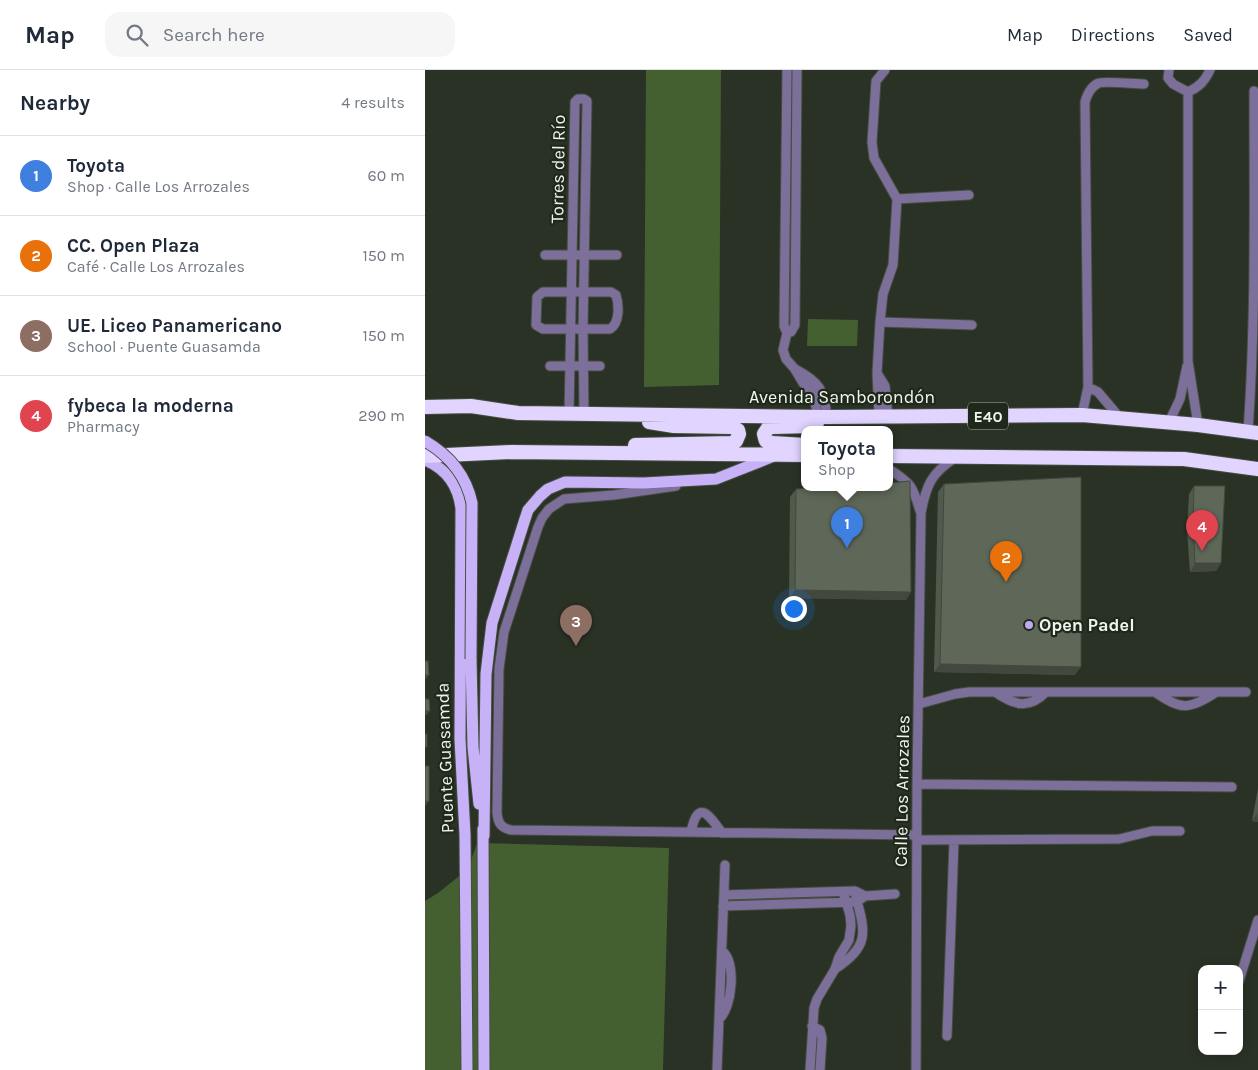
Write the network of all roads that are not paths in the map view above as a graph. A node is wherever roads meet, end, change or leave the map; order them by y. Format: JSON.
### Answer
{"nodes":[{"id":1,"x":885,"y":70,"type":"edge"},
{"id":2,"x":1169,"y":70,"type":"edge"},
{"id":3,"x":1209,"y":70,"type":"edge"},
{"id":4,"x":787,"y":72,"type":"edge"},
{"id":5,"x":797,"y":72,"type":"edge"},
{"id":6,"x":1144,"y":84,"type":"dead end"},
{"id":7,"x":1254,"y":91,"type":"dead end"},
{"id":8,"x":1188,"y":92,"type":"junction"},
{"id":9,"x":786,"y":109,"type":"junction"},
{"id":10,"x":797,"y":110,"type":"junction"},
{"id":11,"x":786,"y":146,"type":"junction"},
{"id":12,"x":796,"y":146,"type":"junction"},
{"id":13,"x":574,"y":161,"type":"junction"},
{"id":14,"x":586,"y":161,"type":"junction"},
{"id":15,"x":969,"y":195,"type":"dead end"},
{"id":16,"x":585,"y":198,"type":"junction"},
{"id":17,"x":573,"y":199,"type":"junction"},
{"id":18,"x":897,"y":199,"type":"junction"},
{"id":19,"x":785,"y":216,"type":"junction"},
{"id":20,"x":796,"y":216,"type":"junction"},
{"id":21,"x":545,"y":255,"type":"dead end"},
{"id":22,"x":572,"y":255,"type":"junction"},
{"id":23,"x":585,"y":256,"type":"junction"},
{"id":24,"x":617,"y":256,"type":"dead end"},
{"id":25,"x":785,"y":281,"type":"junction"},
{"id":26,"x":796,"y":281,"type":"junction"},
{"id":27,"x":571,"y":292,"type":"junction"},
{"id":28,"x":584,"y":292,"type":"junction"},
{"id":29,"x":880,"y":322,"type":"junction"},
{"id":30,"x":972,"y":325,"type":"dead end"},
{"id":31,"x":570,"y":328,"type":"junction"},
{"id":32,"x":583,"y":329,"type":"junction"},
{"id":33,"x":787,"y":333,"type":"junction"},
{"id":34,"x":1188,"y":361,"type":"junction"},
{"id":35,"x":549,"y":366,"type":"dead end"},
{"id":36,"x":571,"y":366,"type":"junction"},
{"id":37,"x":584,"y":366,"type":"junction"},
{"id":38,"x":600,"y":366,"type":"dead end"},
{"id":39,"x":1088,"y":387,"type":"junction"},
{"id":40,"x":1086,"y":398,"type":"junction"},
{"id":41,"x":1105,"y":399,"type":"junction"},
{"id":42,"x":1179,"y":399,"type":"junction"},
{"id":43,"x":1194,"y":401,"type":"junction"},
{"id":44,"x":425,"y":407,"type":"edge"},
{"id":45,"x":569,"y":414,"type":"junction"},
{"id":46,"x":584,"y":414,"type":"junction"},
{"id":47,"x":599,"y":414,"type":"junction"},
{"id":48,"x":1083,"y":415,"type":"junction"},
{"id":49,"x":823,"y":417,"type":"junction"},
{"id":50,"x":884,"y":417,"type":"junction"},
{"id":51,"x":1120,"y":418,"type":"junction"},
{"id":52,"x":1169,"y":422,"type":"junction"},
{"id":53,"x":1198,"y":425,"type":"junction"},
{"id":54,"x":801,"y":426,"type":"edge"},
{"id":55,"x":812,"y":426,"type":"edge"},
{"id":56,"x":1253,"y":432,"type":"edge"},
{"id":57,"x":425,"y":441,"type":"edge"},
{"id":58,"x":801,"y":445,"type":"edge"},
{"id":59,"x":563,"y":453,"type":"junction"},
{"id":60,"x":778,"y":454,"type":"junction"},
{"id":61,"x":801,"y":455,"type":"edge"},
{"id":62,"x":425,"y":456,"type":"edge"},
{"id":63,"x":893,"y":456,"type":"edge"},
{"id":64,"x":956,"y":457,"type":"junction"},
{"id":65,"x":425,"y":460,"type":"edge"},
{"id":66,"x":1258,"y":468,"type":"edge"},
{"id":67,"x":893,"y":472,"type":"edge"},
{"id":68,"x":715,"y":479,"type":"junction"},
{"id":69,"x":921,"y":513,"type":"junction"},
{"id":70,"x":1155,"y":692,"type":"junction"},
{"id":71,"x":1215,"y":692,"type":"junction"},
{"id":72,"x":1246,"y":692,"type":"dead end"},
{"id":73,"x":919,"y":704,"type":"junction"},
{"id":74,"x":917,"y":784,"type":"junction"},
{"id":75,"x":1232,"y":787,"type":"dead end"},
{"id":76,"x":1180,"y":831,"type":"dead end"},
{"id":77,"x":691,"y":832,"type":"junction"},
{"id":78,"x":722,"y":833,"type":"junction"},
{"id":79,"x":484,"y":836,"type":"junction"},
{"id":80,"x":917,"y":837,"type":"junction"},
{"id":81,"x":954,"y":841,"type":"junction"},
{"id":82,"x":725,"y":865,"type":"dead end"},
{"id":83,"x":855,"y":891,"type":"junction"},
{"id":84,"x":843,"y":892,"type":"junction"},
{"id":85,"x":787,"y":893,"type":"junction"},
{"id":86,"x":895,"y":894,"type":"dead end"},
{"id":87,"x":724,"y":895,"type":"junction"},
{"id":88,"x":865,"y":896,"type":"junction"},
{"id":89,"x":846,"y":902,"type":"junction"},
{"id":90,"x":857,"y":902,"type":"junction"},
{"id":91,"x":787,"y":904,"type":"junction"},
{"id":92,"x":723,"y":906,"type":"junction"},
{"id":93,"x":1257,"y":924,"type":"edge"},
{"id":94,"x":1255,"y":941,"type":"edge"},
{"id":95,"x":835,"y":969,"type":"junction"},
{"id":96,"x":1243,"y":971,"type":"edge"},
{"id":97,"x":812,"y":1026,"type":"junction"},
{"id":98,"x":947,"y":1036,"type":"dead end"},
{"id":99,"x":467,"y":1070,"type":"edge"},
{"id":100,"x":484,"y":1070,"type":"edge"},
{"id":101,"x":717,"y":1070,"type":"edge"},
{"id":102,"x":810,"y":1070,"type":"edge"},
{"id":103,"x":820,"y":1070,"type":"edge"},
{"id":104,"x":916,"y":1070,"type":"edge"}],
"edges":[{"from":1,"to":18,"type":"street"},
{"from":2,"to":8,"type":"street"},
{"from":3,"to":8,"type":"street"},
{"from":4,"to":5,"type":"street"},
{"from":4,"to":9,"type":"street"},
{"from":5,"to":10,"type":"street"},
{"from":6,"to":39,"type":"street"},
{"from":7,"to":56,"type":"street"},
{"from":8,"to":34,"type":"street"},
{"from":9,"to":10,"type":"street"},
{"from":9,"to":11,"type":"street"},
{"from":10,"to":12,"type":"street"},
{"from":11,"to":12,"type":"street"},
{"from":11,"to":19,"type":"street"},
{"from":12,"to":20,"type":"street"},
{"from":13,"to":14,"type":"street"},
{"from":13,"to":14,"type":"street","name":"Torres del Río"},
{"from":13,"to":17,"type":"street","name":"Torres del Río"},
{"from":14,"to":16,"type":"street","name":"Torres del Río"},
{"from":15,"to":18,"type":"street"},
{"from":16,"to":17,"type":"street"},
{"from":16,"to":23,"type":"street","name":"Torres del Río"},
{"from":17,"to":22,"type":"street","name":"Torres del Río"},
{"from":18,"to":29,"type":"street"},
{"from":19,"to":20,"type":"street"},
{"from":19,"to":25,"type":"street"},
{"from":20,"to":26,"type":"street"},
{"from":21,"to":22,"type":"street"},
{"from":22,"to":23,"type":"street"},
{"from":22,"to":27,"type":"street","name":"Torres del Río"},
{"from":23,"to":24,"type":"street"},
{"from":23,"to":28,"type":"street","name":"Torres del Río"},
{"from":25,"to":26,"type":"street"},
{"from":25,"to":33,"type":"street"},
{"from":26,"to":33,"type":"street"},
{"from":27,"to":28,"type":"street"},
{"from":27,"to":31,"type":"street","name":"Torres del Río"},
{"from":27,"to":31,"type":"street"},
{"from":28,"to":32,"type":"street","name":"Torres del Río"},
{"from":28,"to":32,"type":"street"},
{"from":29,"to":30,"type":"street"},
{"from":29,"to":50,"type":"street"},
{"from":31,"to":32,"type":"street"},
{"from":31,"to":36,"type":"street","name":"Torres del Río"},
{"from":32,"to":37,"type":"street","name":"Torres del Río"},
{"from":33,"to":49,"type":"street"},
{"from":34,"to":42,"type":"street"},
{"from":34,"to":43,"type":"street"},
{"from":35,"to":36,"type":"street"},
{"from":36,"to":37,"type":"street"},
{"from":36,"to":45,"type":"street","name":"Torres del Río"},
{"from":37,"to":38,"type":"street"},
{"from":37,"to":46,"type":"street","name":"Torres del Río"},
{"from":39,"to":40,"type":"street"},
{"from":39,"to":41,"type":"street"},
{"from":40,"to":41,"type":"street"},
{"from":40,"to":48,"type":"street"},
{"from":41,"to":51,"type":"street"},
{"from":42,"to":43,"type":"street"},
{"from":42,"to":52,"type":"street"},
{"from":43,"to":53,"type":"street"},
{"from":44,"to":45,"type":"highway","name":"Avenida Samborondón","number":"E40"},
{"from":45,"to":46,"type":"highway","name":"Avenida Samborondón","number":"E40"},
{"from":46,"to":47,"type":"highway","name":"Avenida Samborondón","number":"E40"},
{"from":47,"to":49,"type":"highway","name":"Avenida Samborondón","number":"E40"},
{"from":47,"to":59,"type":"highway"},
{"from":48,"to":50,"type":"highway","name":"Avenida Samborondón","number":"E40"},
{"from":48,"to":51,"type":"highway","name":"Avenida Samborondón","number":"E40"},
{"from":49,"to":50,"type":"highway","name":"Avenida Samborondón","number":"E40"},
{"from":49,"to":55,"type":"highway"},
{"from":51,"to":52,"type":"highway","name":"Avenida Samborondón","number":"E40"},
{"from":52,"to":53,"type":"highway","name":"Avenida Samborondón","number":"E40"},
{"from":53,"to":56,"type":"highway","name":"Avenida Samborondón","number":"E40"},
{"from":54,"to":58,"type":"highway"},
{"from":57,"to":79,"type":"main road","name":"Puente Guasamda","bridge":true},
{"from":59,"to":60,"type":"highway"},
{"from":59,"to":62,"type":"highway"},
{"from":60,"to":61,"type":"highway"},
{"from":60,"to":68,"type":"main road","name":"Puente Guasamda"},
{"from":63,"to":64,"type":"highway"},
{"from":64,"to":66,"type":"highway"},
{"from":64,"to":69,"type":"street","name":"Calle Los Arrozales"},
{"from":65,"to":99,"type":"main road","name":"Puente Guasamda"},
{"from":67,"to":69,"type":"street","name":"Calle Los Arrozales"},
{"from":68,"to":77,"type":"street"},
{"from":68,"to":79,"type":"main road","name":"Puente Guasamda"},
{"from":69,"to":73,"type":"street","name":"Calle Los Arrozales"},
{"from":70,"to":71,"type":"street"},
{"from":70,"to":71,"type":"street"},
{"from":70,"to":73,"type":"street"},
{"from":71,"to":72,"type":"street"},
{"from":73,"to":74,"type":"street","name":"Calle Los Arrozales"},
{"from":74,"to":75,"type":"street"},
{"from":74,"to":80,"type":"street","name":"Calle Los Arrozales"},
{"from":76,"to":81,"type":"street"},
{"from":77,"to":78,"type":"street"},
{"from":77,"to":78,"type":"street"},
{"from":78,"to":80,"type":"street"},
{"from":79,"to":100,"type":"main road","name":"Puente Guasamda"},
{"from":80,"to":81,"type":"street"},
{"from":80,"to":104,"type":"street","name":"Calle Los Arrozales"},
{"from":81,"to":98,"type":"street"},
{"from":82,"to":87,"type":"street"},
{"from":83,"to":84,"type":"street"},
{"from":83,"to":88,"type":"street"},
{"from":83,"to":90,"type":"street"},
{"from":84,"to":85,"type":"street"},
{"from":84,"to":89,"type":"street"},
{"from":85,"to":87,"type":"street"},
{"from":85,"to":91,"type":"street"},
{"from":86,"to":88,"type":"street"},
{"from":87,"to":92,"type":"street"},
{"from":88,"to":90,"type":"street"},
{"from":89,"to":90,"type":"street"},
{"from":89,"to":91,"type":"street"},
{"from":89,"to":95,"type":"street"},
{"from":90,"to":95,"type":"street"},
{"from":91,"to":92,"type":"street"},
{"from":92,"to":101,"type":"street"},
{"from":93,"to":94,"type":"street"},
{"from":94,"to":96,"type":"street"},
{"from":95,"to":97,"type":"street"},
{"from":97,"to":102,"type":"street"},
{"from":97,"to":103,"type":"street"}]}
